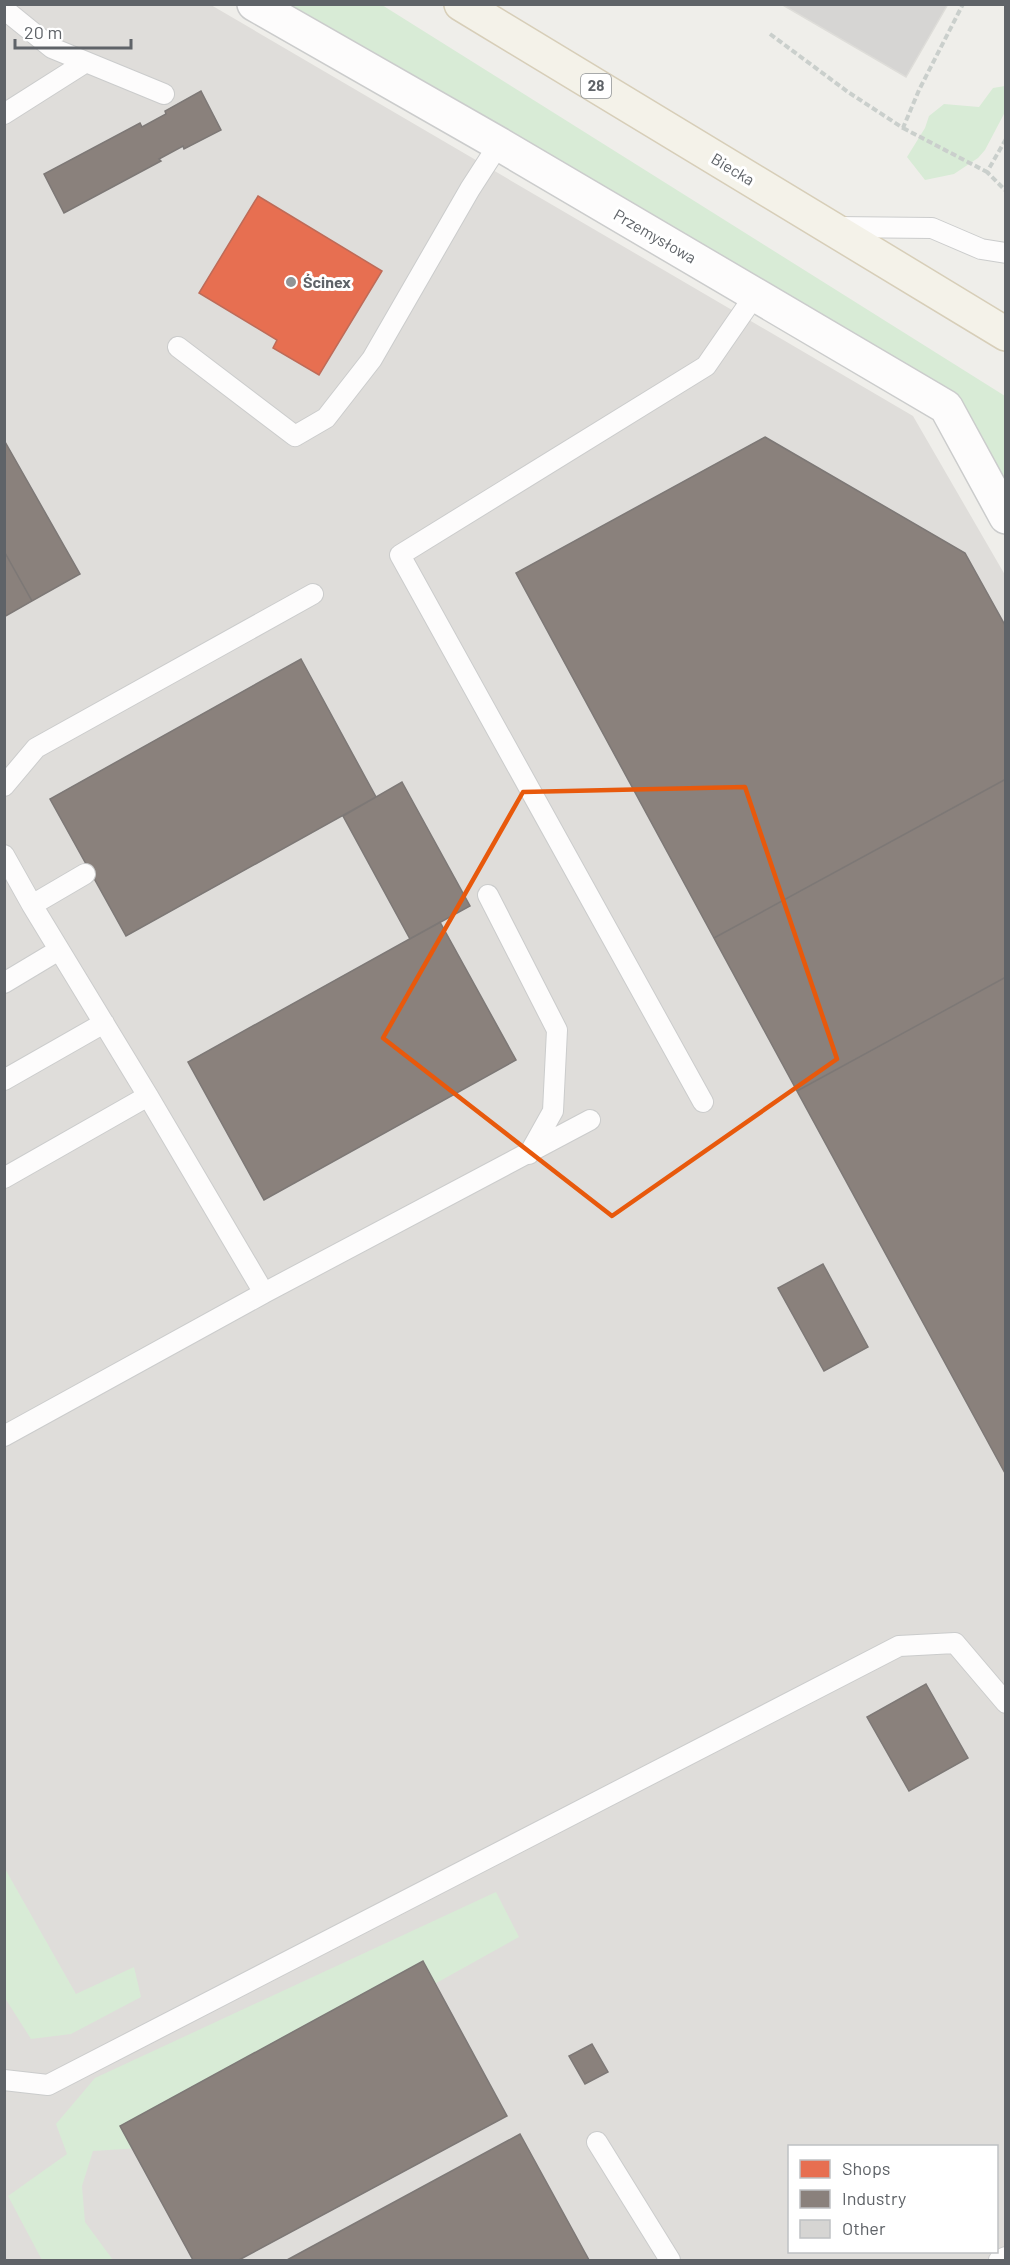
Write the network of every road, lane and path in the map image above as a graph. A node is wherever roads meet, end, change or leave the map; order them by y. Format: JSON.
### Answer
{"nodes":[{"id":1,"x":254,"y":4,"type":"edge"},
{"id":2,"x":460,"y":4,"type":"edge"},
{"id":3,"x":963,"y":4,"type":"edge"},
{"id":4,"x":4,"y":9,"type":"edge"},
{"id":5,"x":770,"y":34,"type":"dead end"},
{"id":6,"x":86,"y":62,"type":"junction"},
{"id":7,"x":164,"y":94,"type":"dead end"},
{"id":8,"x":4,"y":114,"type":"edge"},
{"id":9,"x":903,"y":128,"type":"junction"},
{"id":10,"x":1005,"y":139,"type":"edge"},
{"id":11,"x":499,"y":144,"type":"junction"},
{"id":12,"x":987,"y":172,"type":"junction"},
{"id":13,"x":1005,"y":190,"type":"edge"},
{"id":14,"x":831,"y":227,"type":"junction"},
{"id":15,"x":1005,"y":254,"type":"edge"},
{"id":16,"x":755,"y":294,"type":"junction"},
{"id":17,"x":1005,"y":334,"type":"edge"},
{"id":18,"x":178,"y":347,"type":"dead end"},
{"id":19,"x":1005,"y":517,"type":"edge"},
{"id":20,"x":313,"y":594,"type":"dead end"},
{"id":21,"x":4,"y":786,"type":"edge"},
{"id":22,"x":4,"y":855,"type":"edge"},
{"id":23,"x":85,"y":874,"type":"dead end"},
{"id":24,"x":488,"y":895,"type":"dead end"},
{"id":25,"x":32,"y":906,"type":"junction"},
{"id":26,"x":59,"y":950,"type":"junction"},
{"id":27,"x":4,"y":983,"type":"edge"},
{"id":28,"x":104,"y":1023,"type":"junction"},
{"id":29,"x":4,"y":1080,"type":"edge"},
{"id":30,"x":148,"y":1096,"type":"junction"},
{"id":31,"x":703,"y":1102,"type":"dead end"},
{"id":32,"x":590,"y":1120,"type":"dead end"},
{"id":33,"x":529,"y":1154,"type":"junction"},
{"id":34,"x":4,"y":1178,"type":"edge"},
{"id":35,"x":264,"y":1293,"type":"junction"},
{"id":36,"x":4,"y":1436,"type":"edge"},
{"id":37,"x":1005,"y":1703,"type":"edge"},
{"id":38,"x":4,"y":2080,"type":"edge"},
{"id":39,"x":597,"y":2142,"type":"dead end"},
{"id":40,"x":1005,"y":2257,"type":"edge"},
{"id":41,"x":670,"y":2260,"type":"edge"},
{"id":42,"x":999,"y":2260,"type":"edge"}],
"edges":[{"from":1,"to":11,"type":"street","name":"Przemysłowa"},
{"from":2,"to":14,"type":"main road","name":"Biecka","number":"28"},
{"from":3,"to":9,"type":"path"},
{"from":4,"to":6,"type":"lane"},
{"from":5,"to":9,"type":"path"},
{"from":6,"to":7,"type":"lane"},
{"from":6,"to":8,"type":"lane"},
{"from":9,"to":12,"type":"path"},
{"from":10,"to":12,"type":"path"},
{"from":11,"to":16,"type":"street","name":"Przemysłowa"},
{"from":11,"to":18,"type":"lane"},
{"from":12,"to":13,"type":"path"},
{"from":14,"to":15,"type":"lane"},
{"from":14,"to":17,"type":"main road","name":"Biecka","number":"28"},
{"from":16,"to":19,"type":"street","name":"Przemysłowa"},
{"from":16,"to":31,"type":"lane"},
{"from":20,"to":21,"type":"lane"},
{"from":22,"to":25,"type":"lane"},
{"from":23,"to":25,"type":"lane"},
{"from":24,"to":33,"type":"lane"},
{"from":25,"to":26,"type":"lane"},
{"from":26,"to":27,"type":"lane"},
{"from":26,"to":28,"type":"lane"},
{"from":28,"to":29,"type":"lane"},
{"from":28,"to":30,"type":"lane"},
{"from":30,"to":34,"type":"lane"},
{"from":30,"to":35,"type":"lane"},
{"from":32,"to":33,"type":"lane"},
{"from":33,"to":35,"type":"lane"},
{"from":35,"to":36,"type":"lane"},
{"from":37,"to":38,"type":"lane"},
{"from":39,"to":41,"type":"lane"},
{"from":40,"to":42,"type":"lane"}]}
